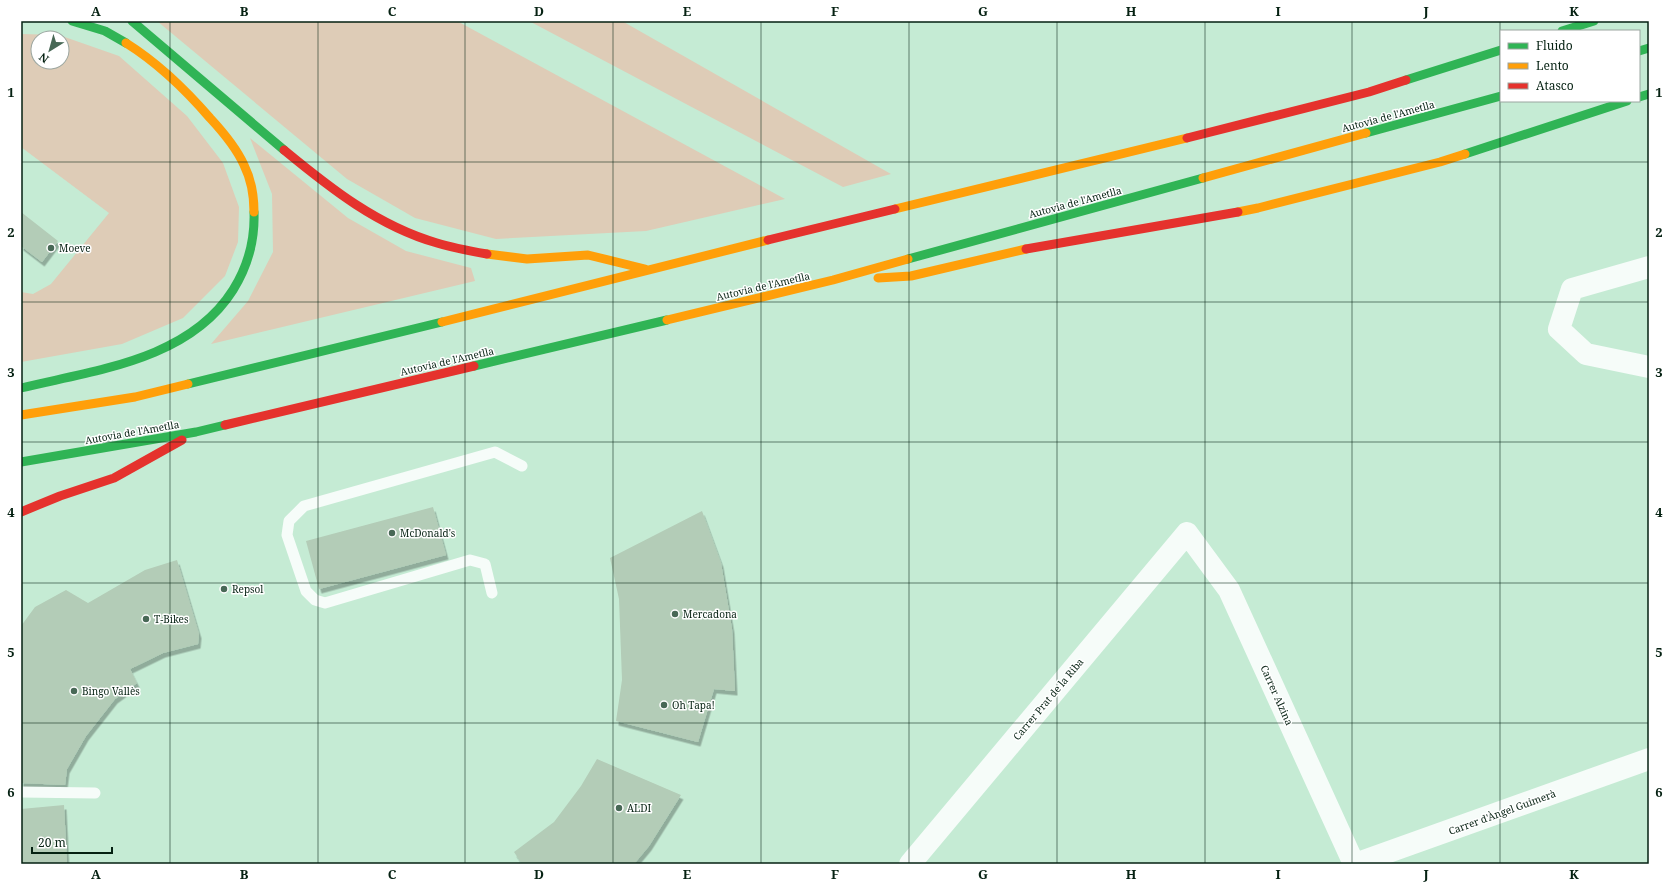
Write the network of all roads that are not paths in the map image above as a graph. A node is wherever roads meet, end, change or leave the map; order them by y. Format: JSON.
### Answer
{"nodes":[{"id":1,"x":72,"y":21,"type":"edge"},
{"id":2,"x":132,"y":21,"type":"edge"},
{"id":3,"x":1594,"y":21,"type":"edge"},
{"id":4,"x":1565,"y":30,"type":"edge"},
{"id":5,"x":1500,"y":50,"type":"edge"},
{"id":6,"x":1500,"y":96,"type":"edge"},
{"id":7,"x":1624,"y":102,"type":"edge"},
{"id":8,"x":1649,"y":267,"type":"edge"},
{"id":9,"x":648,"y":269,"type":"junction"},
{"id":10,"x":833,"y":280,"type":"junction"},
{"id":11,"x":1649,"y":367,"type":"edge"},
{"id":12,"x":21,"y":388,"type":"edge"},
{"id":13,"x":21,"y":415,"type":"edge"},
{"id":14,"x":196,"y":432,"type":"junction"},
{"id":15,"x":21,"y":462,"type":"edge"},
{"id":16,"x":522,"y":466,"type":"dead end"},
{"id":17,"x":21,"y":512,"type":"edge"},
{"id":18,"x":1187,"y":533,"type":"joint"},
{"id":19,"x":492,"y":593,"type":"dead end"},
{"id":20,"x":1649,"y":760,"type":"edge"},
{"id":21,"x":21,"y":792,"type":"edge"},
{"id":22,"x":94,"y":793,"type":"dead end"},
{"id":23,"x":910,"y":864,"type":"edge"},
{"id":24,"x":1354,"y":864,"type":"edge"}],
"edges":[{"from":1,"to":12,"type":"highway"},
{"from":2,"to":9,"type":"highway"},
{"from":3,"to":4,"type":"highway"},
{"from":5,"to":9,"type":"highway"},
{"from":6,"to":10,"type":"highway","name":"Autovia de l'Ametlla"},
{"from":7,"to":10,"type":"highway"},
{"from":8,"to":11,"type":"street"},
{"from":9,"to":13,"type":"highway"},
{"from":10,"to":14,"type":"highway","name":"Autovia de l'Ametlla"},
{"from":14,"to":15,"type":"highway","name":"Autovia de l'Ametlla"},
{"from":14,"to":17,"type":"highway"},
{"from":16,"to":19,"type":"lane"},
{"from":18,"to":23,"type":"street","name":"Carrer Prat de la Riba"},
{"from":18,"to":24,"type":"street","name":"Carrer Alzina"},
{"from":20,"to":24,"type":"street","name":"Carrer d'Àngel Guimerà"},
{"from":21,"to":22,"type":"lane"}]}
